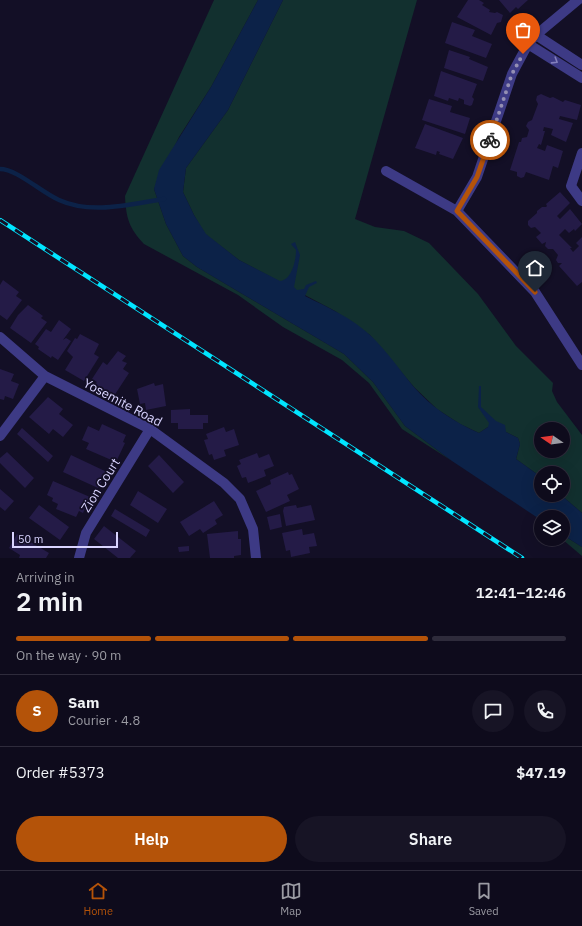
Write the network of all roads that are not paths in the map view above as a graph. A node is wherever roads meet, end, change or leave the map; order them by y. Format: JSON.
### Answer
{"nodes":[{"id":1,"x":578,"y":0,"type":"edge"},
{"id":2,"x":536,"y":35,"type":"junction"},
{"id":3,"x":528,"y":44,"type":"junction"},
{"id":4,"x":582,"y":65,"type":"edge"},
{"id":5,"x":582,"y":78,"type":"edge"},
{"id":6,"x":582,"y":153,"type":"edge"},
{"id":7,"x":386,"y":171,"type":"dead end"},
{"id":8,"x":582,"y":201,"type":"edge"},
{"id":9,"x":457,"y":211,"type":"junction"},
{"id":10,"x":0,"y":337,"type":"edge"},
{"id":11,"x":582,"y":365,"type":"edge"},
{"id":12,"x":45,"y":376,"type":"junction"},
{"id":13,"x":150,"y":429,"type":"junction"},
{"id":14,"x":0,"y":436,"type":"edge"},
{"id":15,"x":79,"y":558,"type":"edge"},
{"id":16,"x":256,"y":558,"type":"edge"}],
"edges":[{"from":1,"to":2,"type":"street"},
{"from":2,"to":3,"type":"street"},
{"from":2,"to":4,"type":"street"},
{"from":3,"to":5,"type":"street","one_way":true},
{"from":3,"to":9,"type":"street"},
{"from":6,"to":8,"type":"street"},
{"from":7,"to":9,"type":"street"},
{"from":9,"to":11,"type":"street"},
{"from":10,"to":12,"type":"street","name":"Yosemite Road"},
{"from":12,"to":13,"type":"street","name":"Yosemite Road"},
{"from":12,"to":14,"type":"street"},
{"from":13,"to":15,"type":"street","name":"Zion Court"},
{"from":13,"to":16,"type":"street","name":"Yosemite Road"}]}
